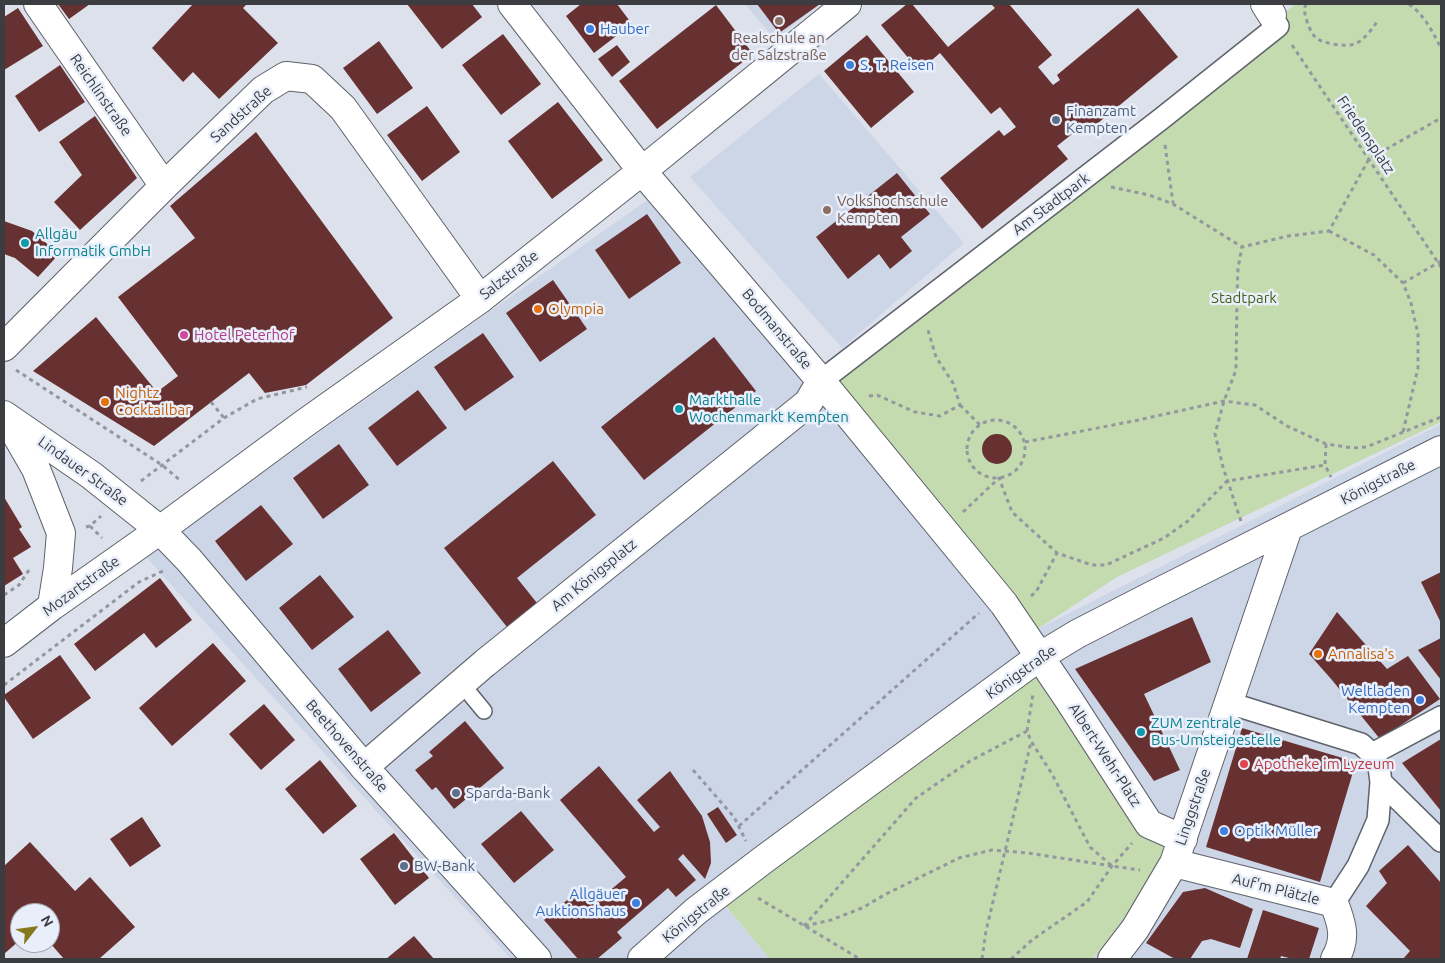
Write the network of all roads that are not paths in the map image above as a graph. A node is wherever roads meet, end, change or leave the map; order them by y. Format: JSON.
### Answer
{"nodes":[{"id":1,"x":38,"y":4,"type":"edge"},
{"id":2,"x":512,"y":4,"type":"edge"},
{"id":3,"x":847,"y":4,"type":"edge"},
{"id":4,"x":1272,"y":15,"type":"edge"},
{"id":5,"x":642,"y":171,"type":"junction"},
{"id":6,"x":164,"y":186,"type":"junction"},
{"id":7,"x":480,"y":299,"type":"junction"},
{"id":8,"x":8,"y":357,"type":"edge"},
{"id":9,"x":828,"y":390,"type":"junction"},
{"id":10,"x":5,"y":416,"type":"edge"},
{"id":11,"x":1441,"y":450,"type":"edge"},
{"id":12,"x":1288,"y":528,"type":"junction"},
{"id":13,"x":160,"y":530,"type":"junction"},
{"id":14,"x":52,"y":606,"type":"junction"},
{"id":15,"x":4,"y":644,"type":"edge"},
{"id":16,"x":1039,"y":657,"type":"junction"},
{"id":17,"x":461,"y":683,"type":"junction"},
{"id":18,"x":1229,"y":703,"type":"junction"},
{"id":19,"x":484,"y":711,"type":"dead end"},
{"id":20,"x":1441,"y":717,"type":"edge"},
{"id":21,"x":1372,"y":754,"type":"junction"},
{"id":22,"x":364,"y":767,"type":"junction"},
{"id":23,"x":1381,"y":782,"type":"junction"},
{"id":24,"x":1441,"y":841,"type":"edge"},
{"id":25,"x":1174,"y":859,"type":"junction"},
{"id":26,"x":1334,"y":903,"type":"junction"},
{"id":27,"x":537,"y":959,"type":"edge"},
{"id":28,"x":642,"y":959,"type":"edge"},
{"id":29,"x":1112,"y":959,"type":"edge"},
{"id":30,"x":1335,"y":959,"type":"edge"}],
"edges":[{"from":1,"to":6,"type":"street","name":"Reichlinstraße"},
{"from":2,"to":5,"type":"street","name":"Bodmanstraße"},
{"from":3,"to":5,"type":"street","name":"Salzstraße"},
{"from":4,"to":9,"type":"street","name":"Am Stadtpark"},
{"from":5,"to":7,"type":"street","name":"Salzstraße"},
{"from":5,"to":9,"type":"street","name":"Bodmanstraße"},
{"from":6,"to":7,"type":"street","name":"Sandstraße"},
{"from":6,"to":8,"type":"street","name":"Sandstraße"},
{"from":7,"to":13,"type":"street","name":"Salzstraße"},
{"from":9,"to":16,"type":"street","name":"Bodmanstraße"},
{"from":9,"to":17,"type":"street","name":"Am Königsplatz"},
{"from":10,"to":13,"type":"street","name":"Lindauer Straße"},
{"from":10,"to":14,"type":"street"},
{"from":11,"to":12,"type":"street","name":"Königstraße"},
{"from":12,"to":16,"type":"street","name":"Königstraße"},
{"from":12,"to":18,"type":"street","name":"Linggstraße"},
{"from":13,"to":14,"type":"street","name":"Mozartstraße"},
{"from":13,"to":22,"type":"street","name":"Beethovenstraße"},
{"from":14,"to":15,"type":"street","name":"Mozartstraße"},
{"from":16,"to":25,"type":"street","name":"Albert-Wehr-Platz"},
{"from":16,"to":28,"type":"street","name":"Königstraße"},
{"from":17,"to":19,"type":"lane"},
{"from":17,"to":22,"type":"street","name":"Am Königsplatz"},
{"from":18,"to":21,"type":"street"},
{"from":18,"to":25,"type":"street","name":"Linggstraße"},
{"from":20,"to":21,"type":"street"},
{"from":21,"to":23,"type":"street","name":"Auf'm Plätzle"},
{"from":22,"to":27,"type":"street","name":"Beethovenstraße"},
{"from":23,"to":24,"type":"street"},
{"from":23,"to":26,"type":"street","name":"Auf'm Plätzle"},
{"from":25,"to":26,"type":"street","name":"Auf'm Plätzle"},
{"from":25,"to":29,"type":"street","name":"Linggstraße"},
{"from":26,"to":30,"type":"street"}]}
